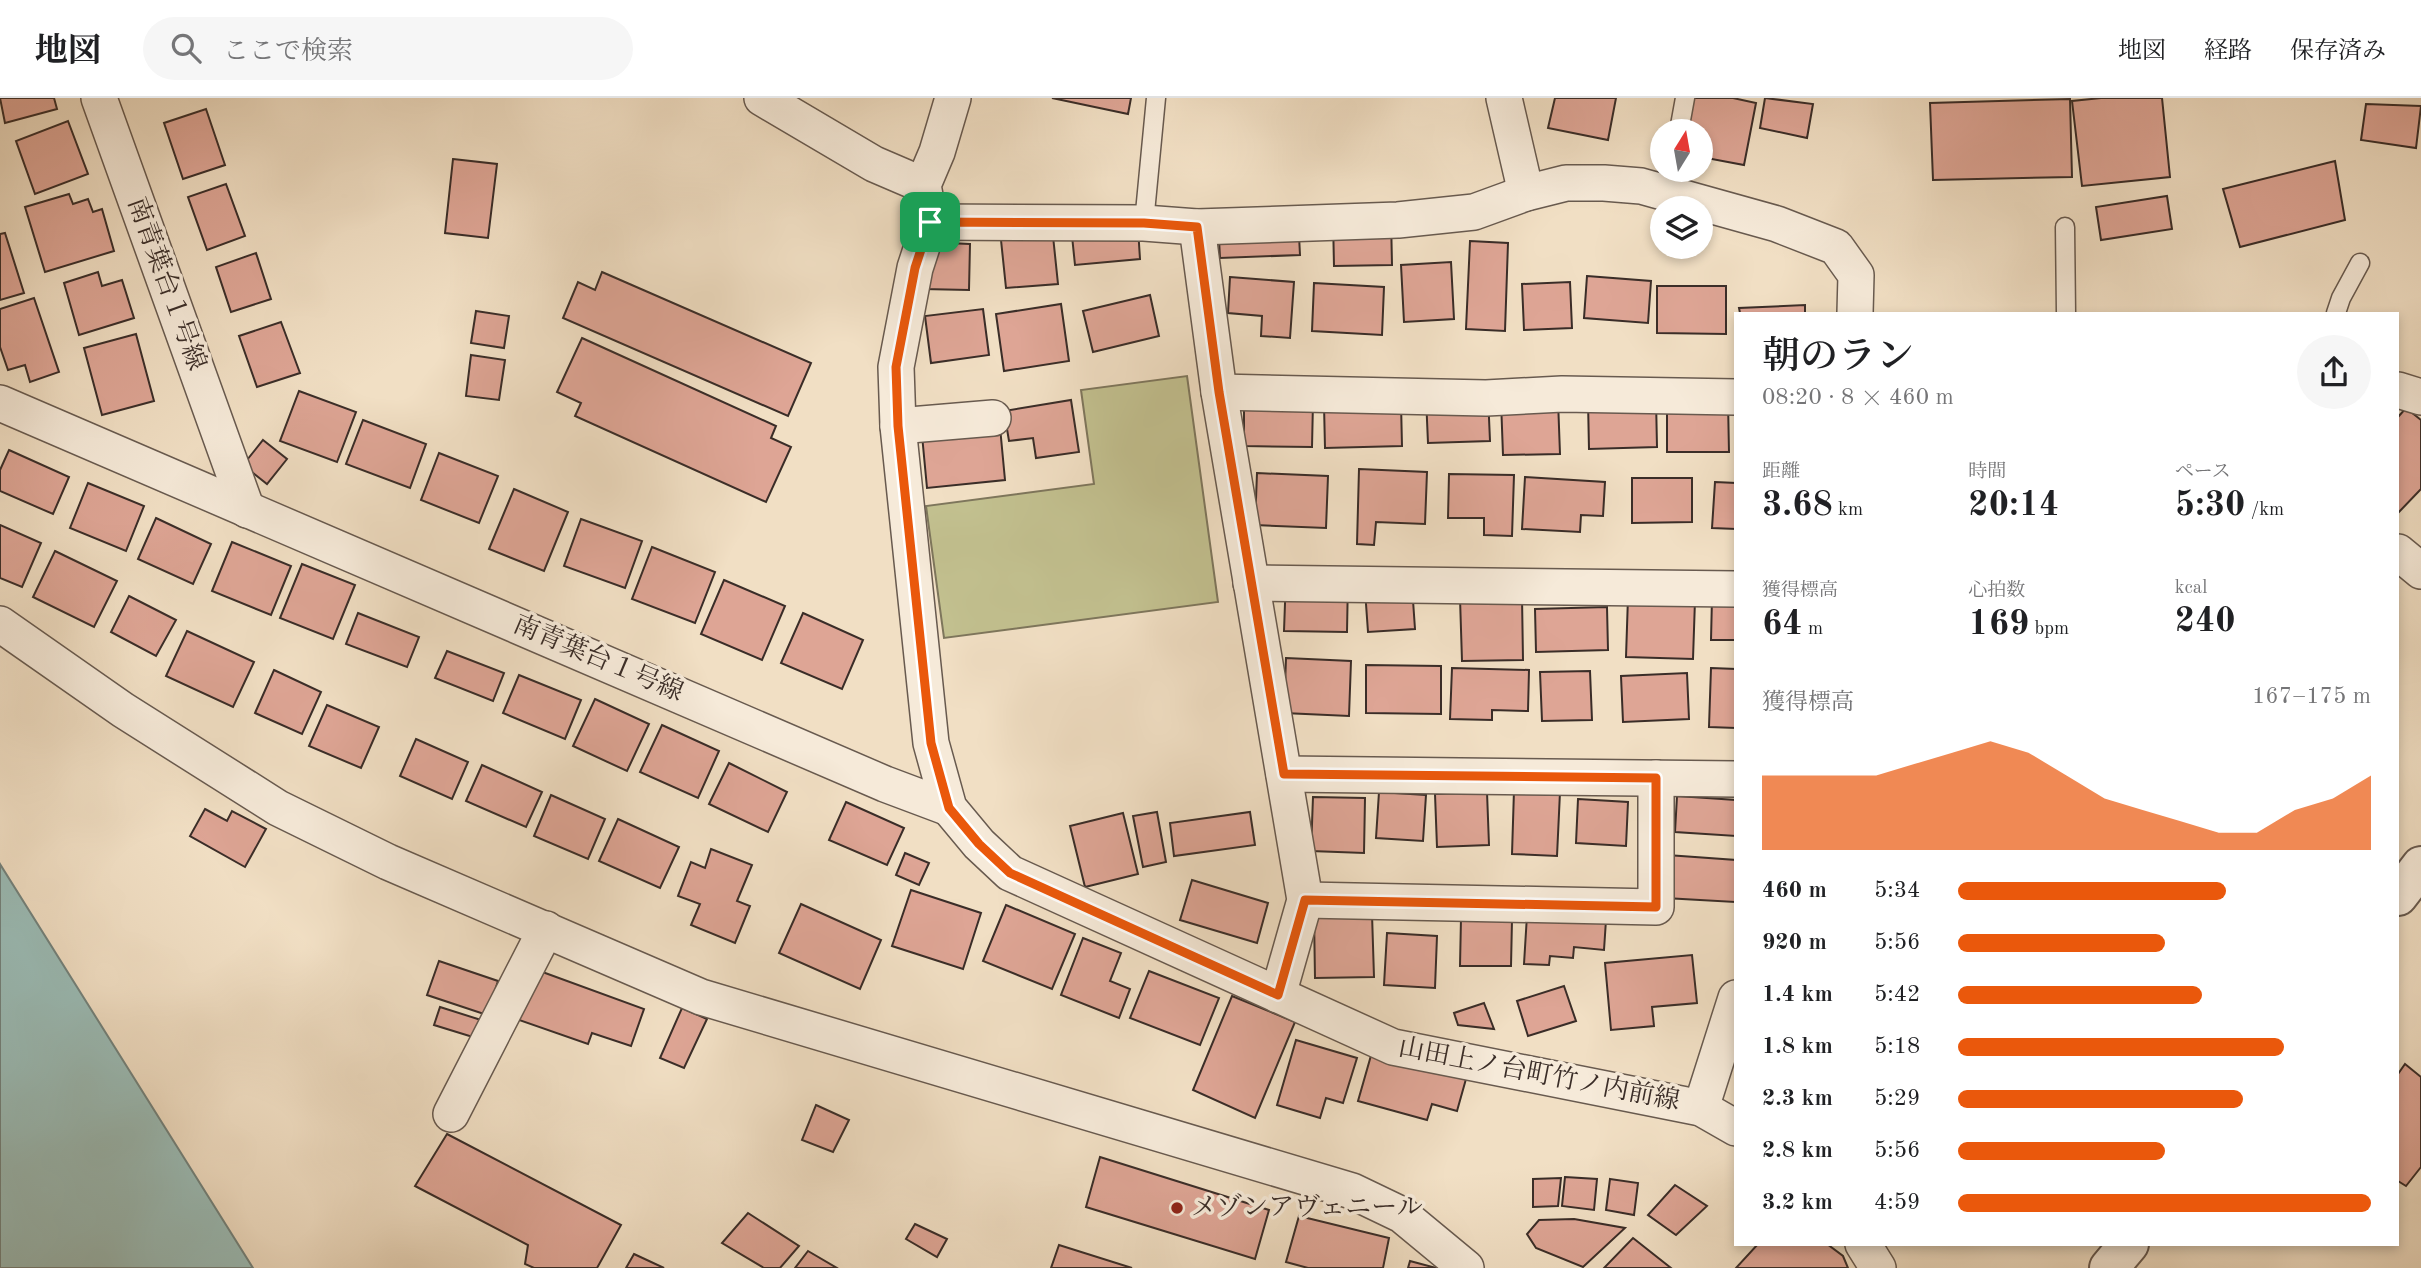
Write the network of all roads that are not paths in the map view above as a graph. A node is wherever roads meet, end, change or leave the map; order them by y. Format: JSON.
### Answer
{"nodes":[{"id":1,"x":99,"y":98,"type":"edge"},
{"id":2,"x":762,"y":98,"type":"edge"},
{"id":3,"x":953,"y":98,"type":"edge"},
{"id":4,"x":1156,"y":98,"type":"edge"},
{"id":5,"x":1504,"y":98,"type":"edge"},
{"id":6,"x":1685,"y":98,"type":"edge"},
{"id":7,"x":1681,"y":119,"type":"edge"},
{"id":8,"x":923,"y":185,"type":"junction"},
{"id":9,"x":1526,"y":193,"type":"junction"},
{"id":10,"x":930,"y":222,"type":"junction"},
{"id":11,"x":1144,"y":223,"type":"junction"},
{"id":12,"x":1197,"y":227,"type":"junction"},
{"id":13,"x":2065,"y":227,"type":"dead end"},
{"id":14,"x":2361,"y":262,"type":"dead end"},
{"id":15,"x":1855,"y":312,"type":"edge"},
{"id":16,"x":2066,"y":312,"type":"edge"},
{"id":17,"x":2336,"y":312,"type":"edge"},
{"id":18,"x":2399,"y":390,"type":"edge"},
{"id":19,"x":1219,"y":392,"type":"junction"},
{"id":20,"x":1734,"y":397,"type":"edge"},
{"id":21,"x":2421,"y":397,"type":"edge"},
{"id":22,"x":0,"y":403,"type":"edge"},
{"id":23,"x":993,"y":418,"type":"dead end"},
{"id":24,"x":898,"y":426,"type":"junction"},
{"id":25,"x":247,"y":510,"type":"junction"},
{"id":26,"x":2399,"y":553,"type":"edge"},
{"id":27,"x":2421,"y":571,"type":"edge"},
{"id":28,"x":1251,"y":583,"type":"junction"},
{"id":29,"x":1734,"y":589,"type":"edge"},
{"id":30,"x":0,"y":624,"type":"edge"},
{"id":31,"x":1284,"y":774,"type":"junction"},
{"id":32,"x":1656,"y":778,"type":"junction"},
{"id":33,"x":1734,"y":779,"type":"edge"},
{"id":34,"x":949,"y":808,"type":"junction"},
{"id":35,"x":2421,"y":866,"type":"edge"},
{"id":36,"x":2399,"y":895,"type":"edge"},
{"id":37,"x":1305,"y":900,"type":"junction"},
{"id":38,"x":546,"y":929,"type":"junction"},
{"id":39,"x":1278,"y":995,"type":"junction"},
{"id":40,"x":1734,"y":1004,"type":"edge"},
{"id":41,"x":1701,"y":1108,"type":"junction"},
{"id":42,"x":451,"y":1114,"type":"dead end"},
{"id":43,"x":1734,"y":1127,"type":"edge"},
{"id":44,"x":1864,"y":1246,"type":"edge"},
{"id":45,"x":2127,"y":1246,"type":"edge"},
{"id":46,"x":1466,"y":1268,"type":"edge"},
{"id":47,"x":1878,"y":1268,"type":"edge"},
{"id":48,"x":2109,"y":1268,"type":"edge"}],
"edges":[{"from":1,"to":25,"type":"street","name":"南青葉台１号線"},
{"from":2,"to":8,"type":"street"},
{"from":3,"to":8,"type":"street"},
{"from":4,"to":11,"type":"lane"},
{"from":5,"to":9,"type":"street"},
{"from":6,"to":7,"type":"lane"},
{"from":8,"to":10,"type":"street","name":"山田上ノ台町竹ノ内前線"},
{"from":9,"to":12,"type":"street"},
{"from":9,"to":15,"type":"street"},
{"from":10,"to":11,"type":"street"},
{"from":10,"to":24,"type":"street","name":"山田上ノ台町竹ノ内前線"},
{"from":11,"to":12,"type":"street"},
{"from":12,"to":19,"type":"street"},
{"from":13,"to":16,"type":"lane"},
{"from":14,"to":17,"type":"lane"},
{"from":18,"to":21,"type":"street"},
{"from":19,"to":20,"type":"street"},
{"from":19,"to":28,"type":"street"},
{"from":22,"to":25,"type":"street","name":"南青葉台１号線"},
{"from":23,"to":24,"type":"street"},
{"from":24,"to":34,"type":"street","name":"山田上ノ台町竹ノ内前線"},
{"from":25,"to":34,"type":"street","name":"南青葉台１号線"},
{"from":26,"to":27,"type":"street"},
{"from":28,"to":29,"type":"street"},
{"from":28,"to":31,"type":"street"},
{"from":30,"to":38,"type":"street"},
{"from":31,"to":32,"type":"street"},
{"from":31,"to":37,"type":"street"},
{"from":32,"to":33,"type":"street"},
{"from":32,"to":37,"type":"street"},
{"from":34,"to":39,"type":"street","name":"山田上ノ台町竹ノ内前線"},
{"from":35,"to":36,"type":"street"},
{"from":37,"to":39,"type":"street"},
{"from":38,"to":42,"type":"street"},
{"from":38,"to":46,"type":"street"},
{"from":39,"to":41,"type":"street","name":"山田上ノ台町竹ノ内前線"},
{"from":40,"to":41,"type":"street"},
{"from":41,"to":43,"type":"street","name":"山田上ノ台町竹ノ内前線"},
{"from":44,"to":47,"type":"street"},
{"from":45,"to":48,"type":"street"}]}
